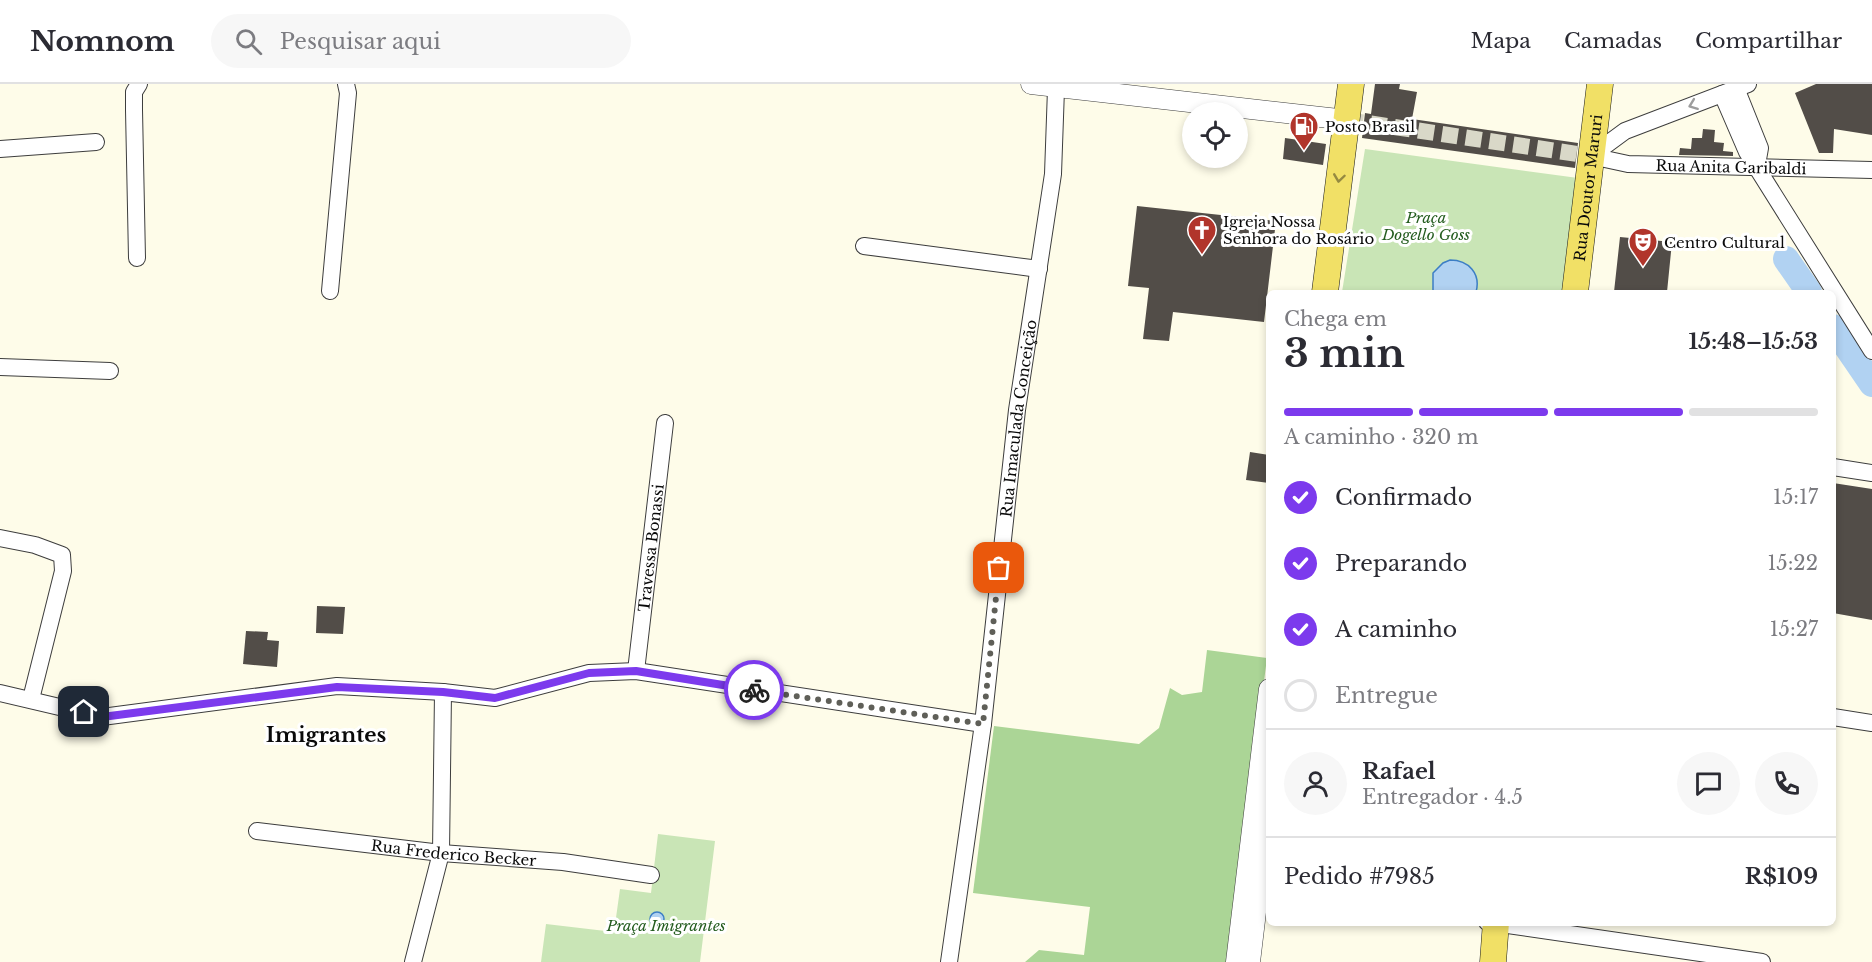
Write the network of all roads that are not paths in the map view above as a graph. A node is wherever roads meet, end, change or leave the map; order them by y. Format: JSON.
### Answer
{"nodes":[{"id":1,"x":139,"y":84,"type":"edge"},
{"id":2,"x":346,"y":84,"type":"edge"},
{"id":3,"x":1031,"y":84,"type":"edge"},
{"id":4,"x":1351,"y":84,"type":"edge"},
{"id":5,"x":1600,"y":84,"type":"edge"},
{"id":6,"x":1087,"y":88,"type":"edge"},
{"id":7,"x":1056,"y":89,"type":"junction"},
{"id":8,"x":1735,"y":89,"type":"edge"},
{"id":9,"x":1347,"y":120,"type":"junction"},
{"id":10,"x":96,"y":142,"type":"dead end"},
{"id":11,"x":0,"y":149,"type":"edge"},
{"id":12,"x":1591,"y":156,"type":"junction"},
{"id":13,"x":1757,"y":165,"type":"junction"},
{"id":14,"x":1872,"y":170,"type":"edge"},
{"id":15,"x":864,"y":246,"type":"dead end"},
{"id":16,"x":137,"y":258,"type":"dead end"},
{"id":17,"x":1039,"y":269,"type":"junction"},
{"id":18,"x":1325,"y":290,"type":"edge"},
{"id":19,"x":1575,"y":290,"type":"edge"},
{"id":20,"x":1834,"y":290,"type":"edge"},
{"id":21,"x":330,"y":291,"type":"dead end"},
{"id":22,"x":1836,"y":293,"type":"edge"},
{"id":23,"x":1872,"y":351,"type":"edge"},
{"id":24,"x":0,"y":367,"type":"edge"},
{"id":25,"x":110,"y":371,"type":"dead end"},
{"id":26,"x":665,"y":423,"type":"dead end"},
{"id":27,"x":1836,"y":467,"type":"edge"},
{"id":28,"x":1872,"y":473,"type":"edge"},
{"id":29,"x":0,"y":538,"type":"edge"},
{"id":30,"x":636,"y":671,"type":"junction"},
{"id":31,"x":443,"y":692,"type":"junction"},
{"id":32,"x":0,"y":693,"type":"edge"},
{"id":33,"x":31,"y":699,"type":"junction"},
{"id":34,"x":1266,"y":714,"type":"edge"},
{"id":35,"x":1836,"y":717,"type":"edge"},
{"id":36,"x":1872,"y":723,"type":"edge"},
{"id":37,"x":983,"y":724,"type":"junction"},
{"id":38,"x":1266,"y":828,"type":"edge"},
{"id":39,"x":257,"y":831,"type":"dead end"},
{"id":40,"x":441,"y":853,"type":"junction"},
{"id":41,"x":651,"y":875,"type":"dead end"},
{"id":42,"x":1493,"y":926,"type":"edge"},
{"id":43,"x":1514,"y":926,"type":"edge"},
{"id":44,"x":413,"y":962,"type":"edge"},
{"id":45,"x":949,"y":962,"type":"edge"},
{"id":46,"x":1236,"y":962,"type":"edge"},
{"id":47,"x":1250,"y":962,"type":"edge"},
{"id":48,"x":1493,"y":962,"type":"edge"},
{"id":49,"x":1762,"y":962,"type":"edge"}],
"edges":[{"from":1,"to":16,"type":"street"},
{"from":2,"to":21,"type":"street"},
{"from":3,"to":7,"type":"street"},
{"from":4,"to":9,"type":"main road"},
{"from":5,"to":12,"type":"main road","name":"Rua Doutor Maruri"},
{"from":6,"to":7,"type":"street"},
{"from":6,"to":9,"type":"street"},
{"from":7,"to":17,"type":"street","name":"Rua Imaculada Conceição"},
{"from":8,"to":12,"type":"street","one_way":true},
{"from":8,"to":13,"type":"street"},
{"from":9,"to":18,"type":"main road","one_way":true},
{"from":10,"to":11,"type":"street"},
{"from":12,"to":13,"type":"street","name":"Rua Anita Garibaldi"},
{"from":12,"to":19,"type":"main road","name":"Rua Doutor Maruri"},
{"from":13,"to":14,"type":"street","name":"Rua Anita Garibaldi"},
{"from":13,"to":20,"type":"street"},
{"from":15,"to":17,"type":"street"},
{"from":17,"to":37,"type":"street","name":"Rua Imaculada Conceição"},
{"from":22,"to":23,"type":"street"},
{"from":24,"to":25,"type":"street"},
{"from":26,"to":30,"type":"street","name":"Travessa Bonassi"},
{"from":27,"to":28,"type":"street"},
{"from":29,"to":33,"type":"street"},
{"from":30,"to":31,"type":"street"},
{"from":30,"to":37,"type":"street"},
{"from":31,"to":33,"type":"street"},
{"from":31,"to":40,"type":"street"},
{"from":32,"to":33,"type":"street"},
{"from":34,"to":46,"type":"street"},
{"from":35,"to":36,"type":"street"},
{"from":37,"to":45,"type":"street","name":"Rua Imaculada Conceição"},
{"from":38,"to":47,"type":"street"},
{"from":39,"to":40,"type":"street","name":"Rua Frederico Becker"},
{"from":40,"to":41,"type":"street","name":"Rua Frederico Becker"},
{"from":40,"to":44,"type":"street"},
{"from":42,"to":48,"type":"main road"},
{"from":43,"to":49,"type":"street"}]}
